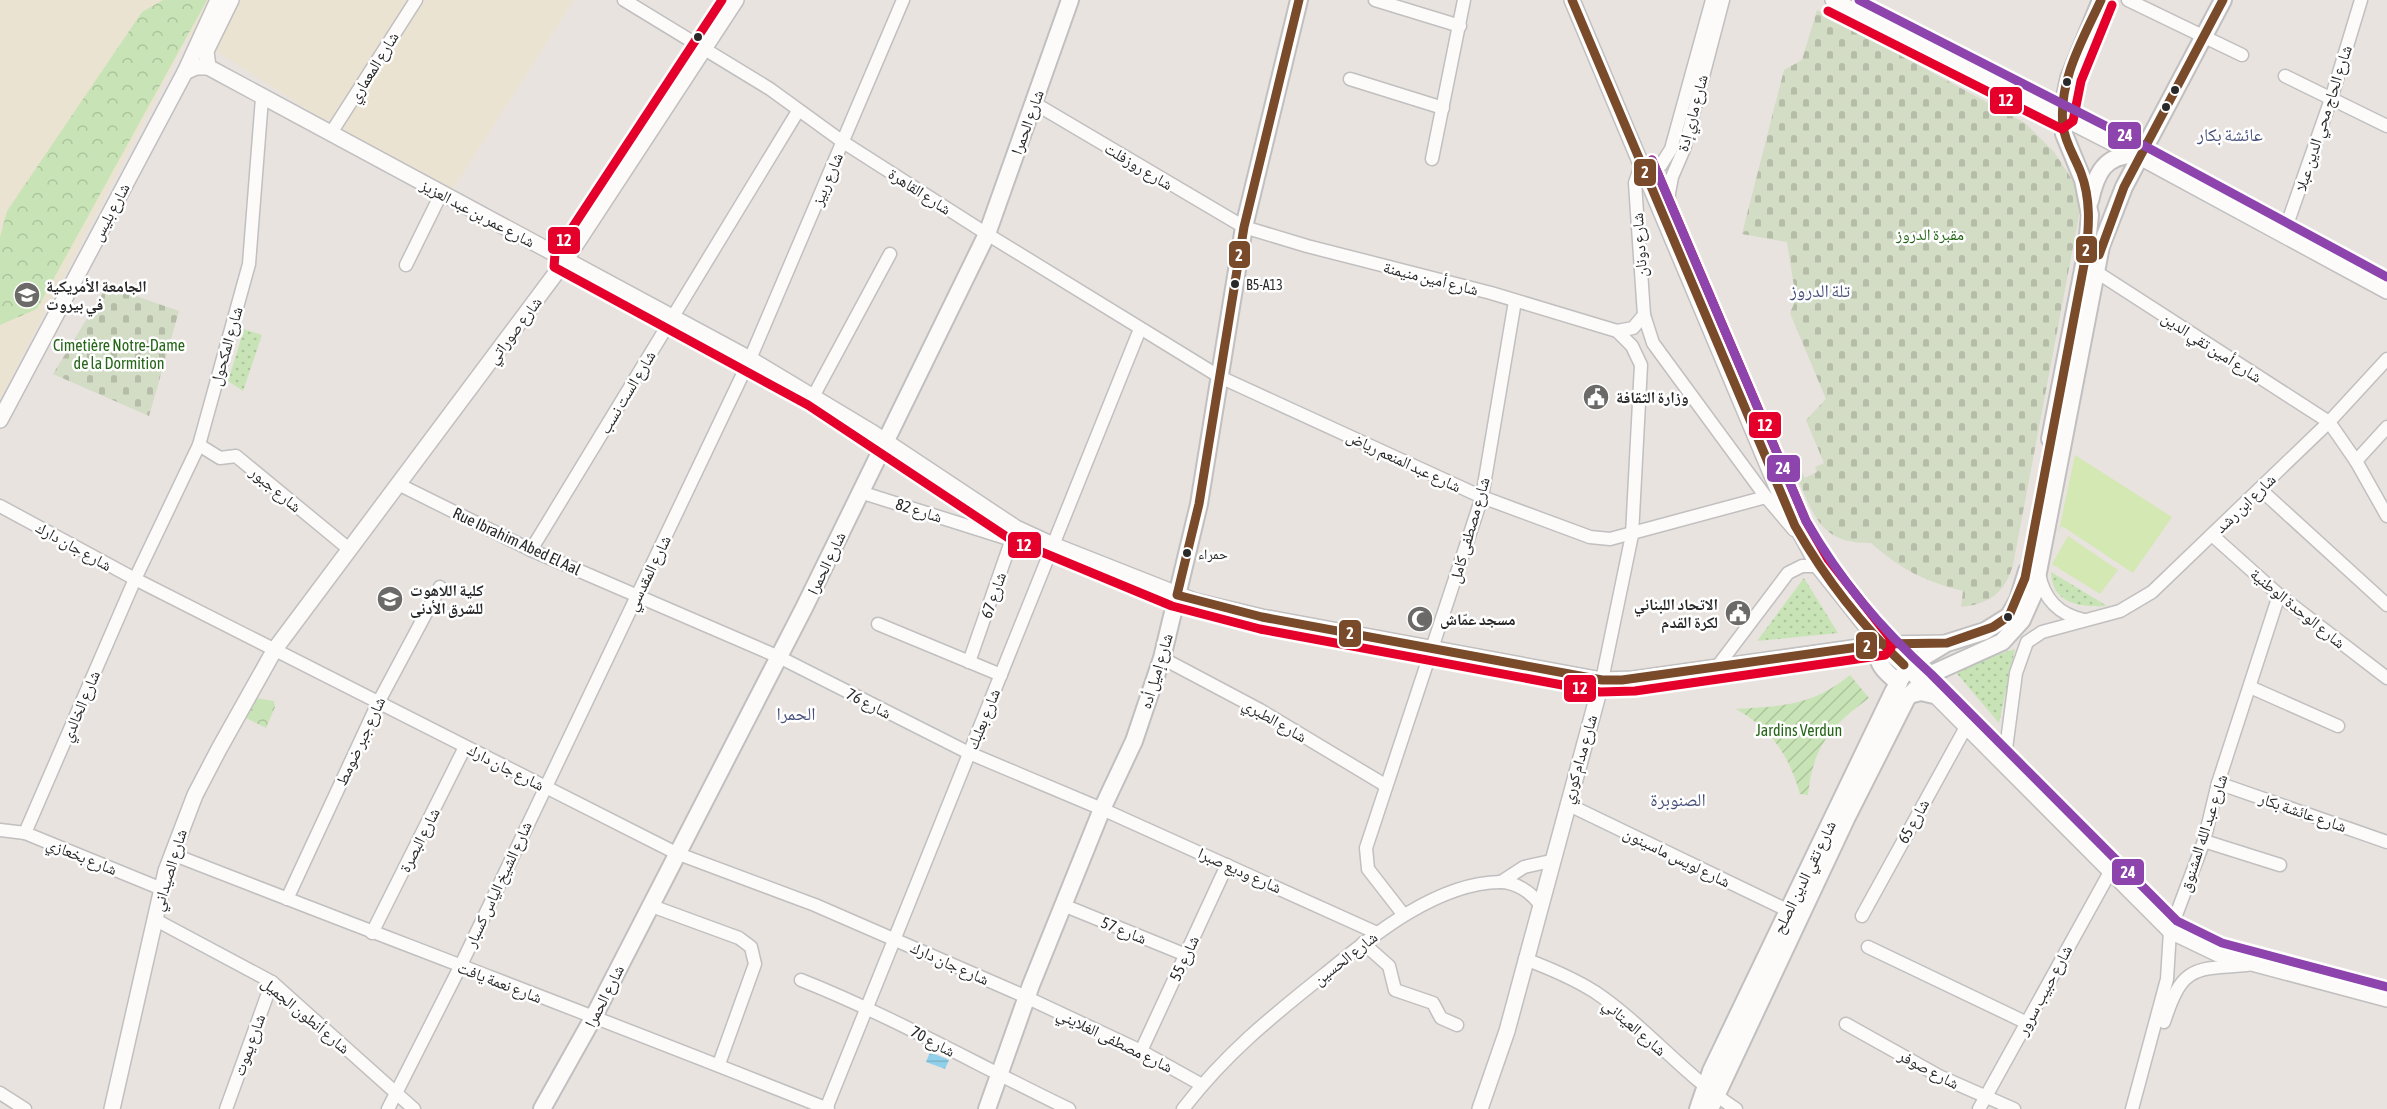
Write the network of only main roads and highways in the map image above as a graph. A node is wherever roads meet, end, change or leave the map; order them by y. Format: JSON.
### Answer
{"nodes":[{"id":1,"x":1070,"y":0,"type":"edge"},
{"id":2,"x":1299,"y":0,"type":"edge"},
{"id":3,"x":2101,"y":0,"type":"edge"},
{"id":4,"x":2223,"y":0,"type":"edge"},
{"id":5,"x":2138,"y":156,"type":"junction"},
{"id":6,"x":2090,"y":204,"type":"junction"},
{"id":7,"x":2050,"y":472,"type":"junction"},
{"id":8,"x":1880,"y":644,"type":"road end"},
{"id":9,"x":1904,"y":689,"type":"junction"},
{"id":10,"x":1934,"y":695,"type":"road end"},
{"id":11,"x":1710,"y":1097,"type":"edge"},
{"id":12,"x":542,"y":1109,"type":"edge"},
{"id":13,"x":987,"y":1109,"type":"edge"},
{"id":14,"x":1698,"y":1109,"type":"edge"}],
"edges":[{"from":1,"to":12,"type":"main road","name":"شارع الحمرا"},
{"from":2,"to":13,"type":"main road","name":"شارع إميل أده"},
{"from":3,"to":6,"type":"main road"},
{"from":4,"to":5,"type":"main road"},
{"from":5,"to":6,"type":"main road"},
{"from":5,"to":7,"type":"main road"},
{"from":6,"to":7,"type":"main road"},
{"from":7,"to":9,"type":"main road","name":"شارع تقي الدين الصلح"},
{"from":7,"to":9,"type":"main road","name":"شارع تقي الدين الصلح"},
{"from":8,"to":9,"type":"main road"},
{"from":9,"to":10,"type":"main road"},
{"from":9,"to":11,"type":"main road","name":"شارع تقي الدين الصلح"},
{"from":9,"to":11,"type":"main road","name":"شارع تقي الدين الصلح"},
{"from":11,"to":14,"type":"main road"}]}
